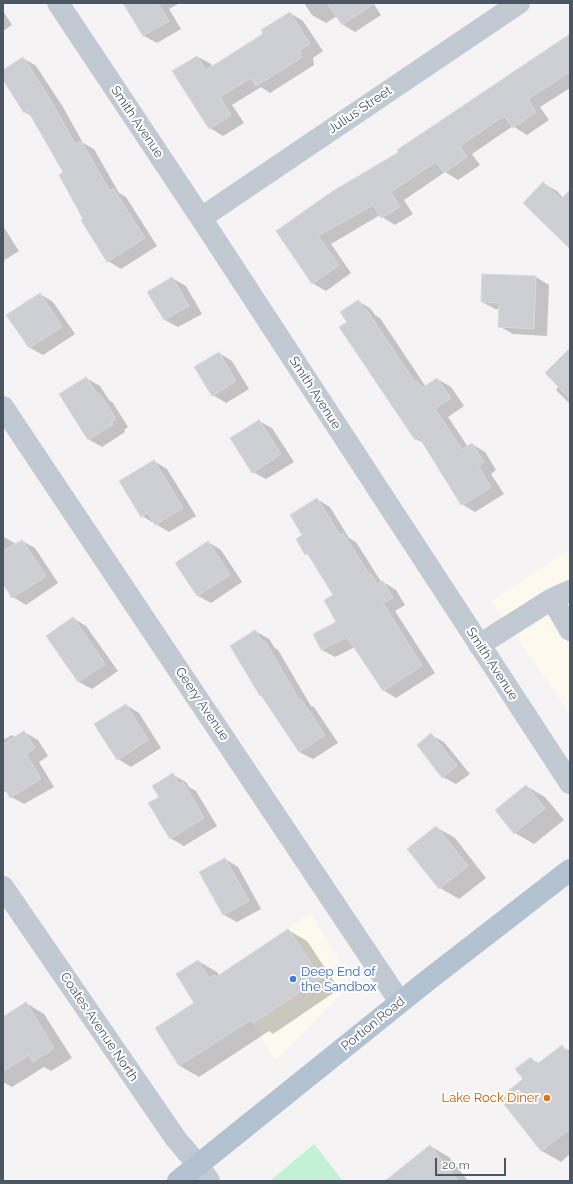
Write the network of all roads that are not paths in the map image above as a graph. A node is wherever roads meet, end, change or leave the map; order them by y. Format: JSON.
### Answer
{"nodes":[{"id":1,"x":58,"y":3,"type":"edge"},
{"id":2,"x":519,"y":3,"type":"edge"},
{"id":3,"x":200,"y":218,"type":"junction"},
{"id":4,"x":3,"y":407,"type":"edge"},
{"id":5,"x":561,"y":595,"type":"edge"},
{"id":6,"x":570,"y":630,"type":"edge"},
{"id":7,"x":479,"y":645,"type":"junction"},
{"id":8,"x":570,"y":783,"type":"edge"},
{"id":9,"x":570,"y":870,"type":"edge"},
{"id":10,"x":3,"y":887,"type":"edge"},
{"id":11,"x":400,"y":1002,"type":"junction"},
{"id":12,"x":203,"y":1173,"type":"edge"},
{"id":13,"x":178,"y":1181,"type":"edge"}],
"edges":[{"from":1,"to":3,"type":"street","name":"Smith Avenue"},
{"from":2,"to":3,"type":"street","name":"Julius Street"},
{"from":3,"to":7,"type":"street","name":"Smith Avenue"},
{"from":4,"to":11,"type":"street","name":"Geery Avenue"},
{"from":5,"to":6,"type":"street"},
{"from":5,"to":7,"type":"street"},
{"from":7,"to":8,"type":"street","name":"Smith Avenue"},
{"from":9,"to":11,"type":"main road","name":"Portion Road"},
{"from":10,"to":12,"type":"street","name":"Coates Avenue North"},
{"from":11,"to":12,"type":"main road","name":"Portion Road"},
{"from":12,"to":13,"type":"main road","name":"Portion Road"}]}
